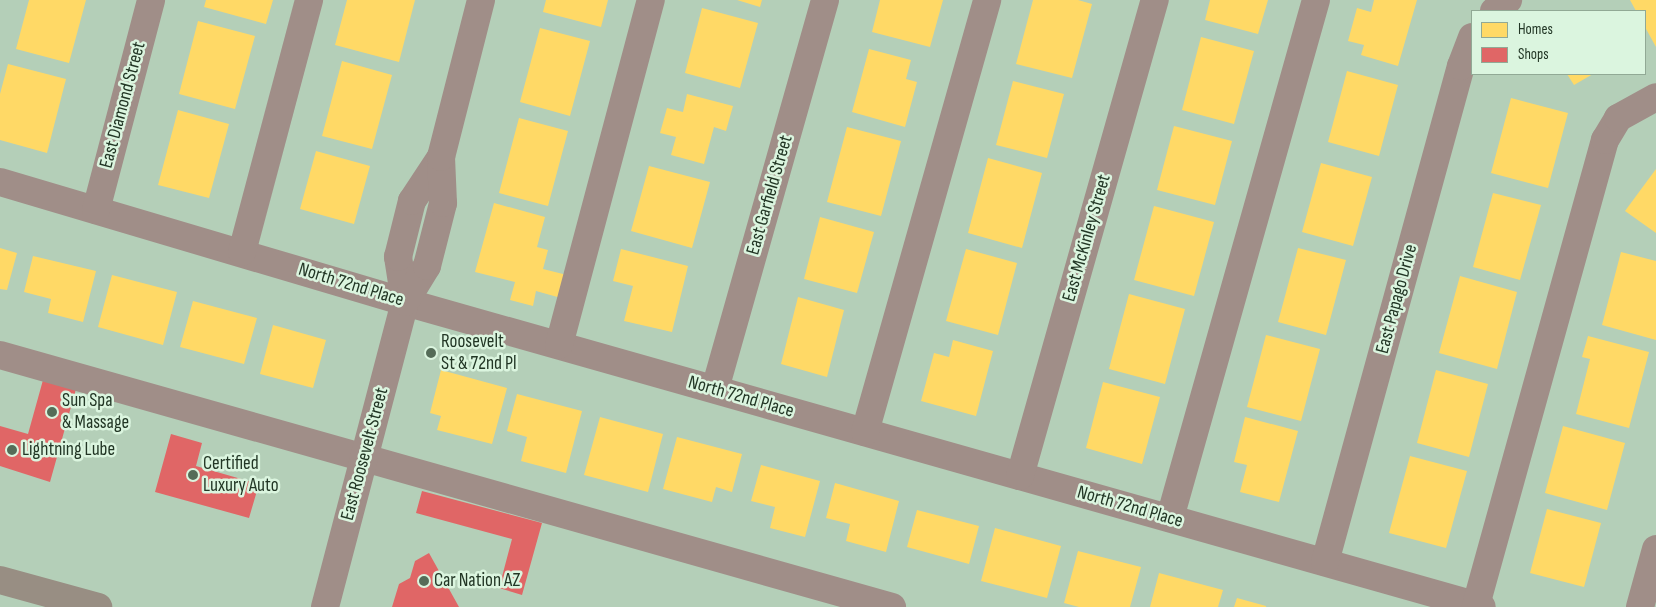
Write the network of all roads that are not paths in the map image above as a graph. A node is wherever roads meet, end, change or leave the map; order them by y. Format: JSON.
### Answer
{"nodes":[{"id":1,"x":151,"y":0,"type":"edge"},
{"id":2,"x":309,"y":0,"type":"edge"},
{"id":3,"x":481,"y":0,"type":"edge"},
{"id":4,"x":651,"y":0,"type":"edge"},
{"id":5,"x":825,"y":0,"type":"edge"},
{"id":6,"x":987,"y":0,"type":"edge"},
{"id":7,"x":1155,"y":0,"type":"edge"},
{"id":8,"x":1316,"y":0,"type":"edge"},
{"id":9,"x":1508,"y":0,"type":"edge"},
{"id":10,"x":1495,"y":10,"type":"edge"},
{"id":11,"x":1471,"y":40,"type":"edge"},
{"id":12,"x":1656,"y":97,"type":"edge"},
{"id":13,"x":0,"y":182,"type":"edge"},
{"id":14,"x":96,"y":210,"type":"junction"},
{"id":15,"x":242,"y":252,"type":"junction"},
{"id":16,"x":405,"y":302,"type":"junction"},
{"id":17,"x":559,"y":345,"type":"junction"},
{"id":18,"x":0,"y":355,"type":"edge"},
{"id":19,"x":715,"y":389,"type":"junction"},
{"id":20,"x":865,"y":432,"type":"junction"},
{"id":21,"x":365,"y":457,"type":"junction"},
{"id":22,"x":1020,"y":476,"type":"junction"},
{"id":23,"x":1170,"y":518,"type":"junction"},
{"id":24,"x":1656,"y":549,"type":"edge"},
{"id":25,"x":1325,"y":562,"type":"junction"},
{"id":26,"x":0,"y":580,"type":"edge"},
{"id":27,"x":1479,"y":606,"type":"edge"},
{"id":28,"x":98,"y":607,"type":"edge"},
{"id":29,"x":326,"y":607,"type":"edge"},
{"id":30,"x":892,"y":607,"type":"edge"},
{"id":31,"x":1640,"y":607,"type":"edge"}],
"edges":[{"from":1,"to":14,"type":"street","name":"East Diamond Street"},
{"from":2,"to":15,"type":"street"},
{"from":3,"to":16,"type":"street","name":"East Roosevelt Street"},
{"from":4,"to":17,"type":"street"},
{"from":5,"to":19,"type":"street","name":"East Garfield Street"},
{"from":6,"to":20,"type":"street"},
{"from":7,"to":22,"type":"street","name":"East McKinley Street"},
{"from":8,"to":23,"type":"street"},
{"from":9,"to":10,"type":"street"},
{"from":11,"to":25,"type":"street","name":"East Papago Drive"},
{"from":12,"to":27,"type":"street"},
{"from":13,"to":14,"type":"street","name":"North 72nd Place"},
{"from":14,"to":15,"type":"street","name":"North 72nd Place"},
{"from":15,"to":16,"type":"street","name":"North 72nd Place"},
{"from":16,"to":17,"type":"street","name":"North 72nd Place"},
{"from":16,"to":21,"type":"street","name":"East Roosevelt Street"},
{"from":17,"to":19,"type":"street","name":"North 72nd Place"},
{"from":18,"to":21,"type":"street"},
{"from":19,"to":20,"type":"street","name":"North 72nd Place"},
{"from":20,"to":22,"type":"street","name":"North 72nd Place"},
{"from":21,"to":29,"type":"street","name":"East Roosevelt Street"},
{"from":21,"to":30,"type":"street"},
{"from":22,"to":23,"type":"street","name":"North 72nd Place"},
{"from":23,"to":25,"type":"street","name":"North 72nd Place"},
{"from":24,"to":31,"type":"street"},
{"from":25,"to":27,"type":"street","name":"North 72nd Place"},
{"from":26,"to":28,"type":"main road"}]}
